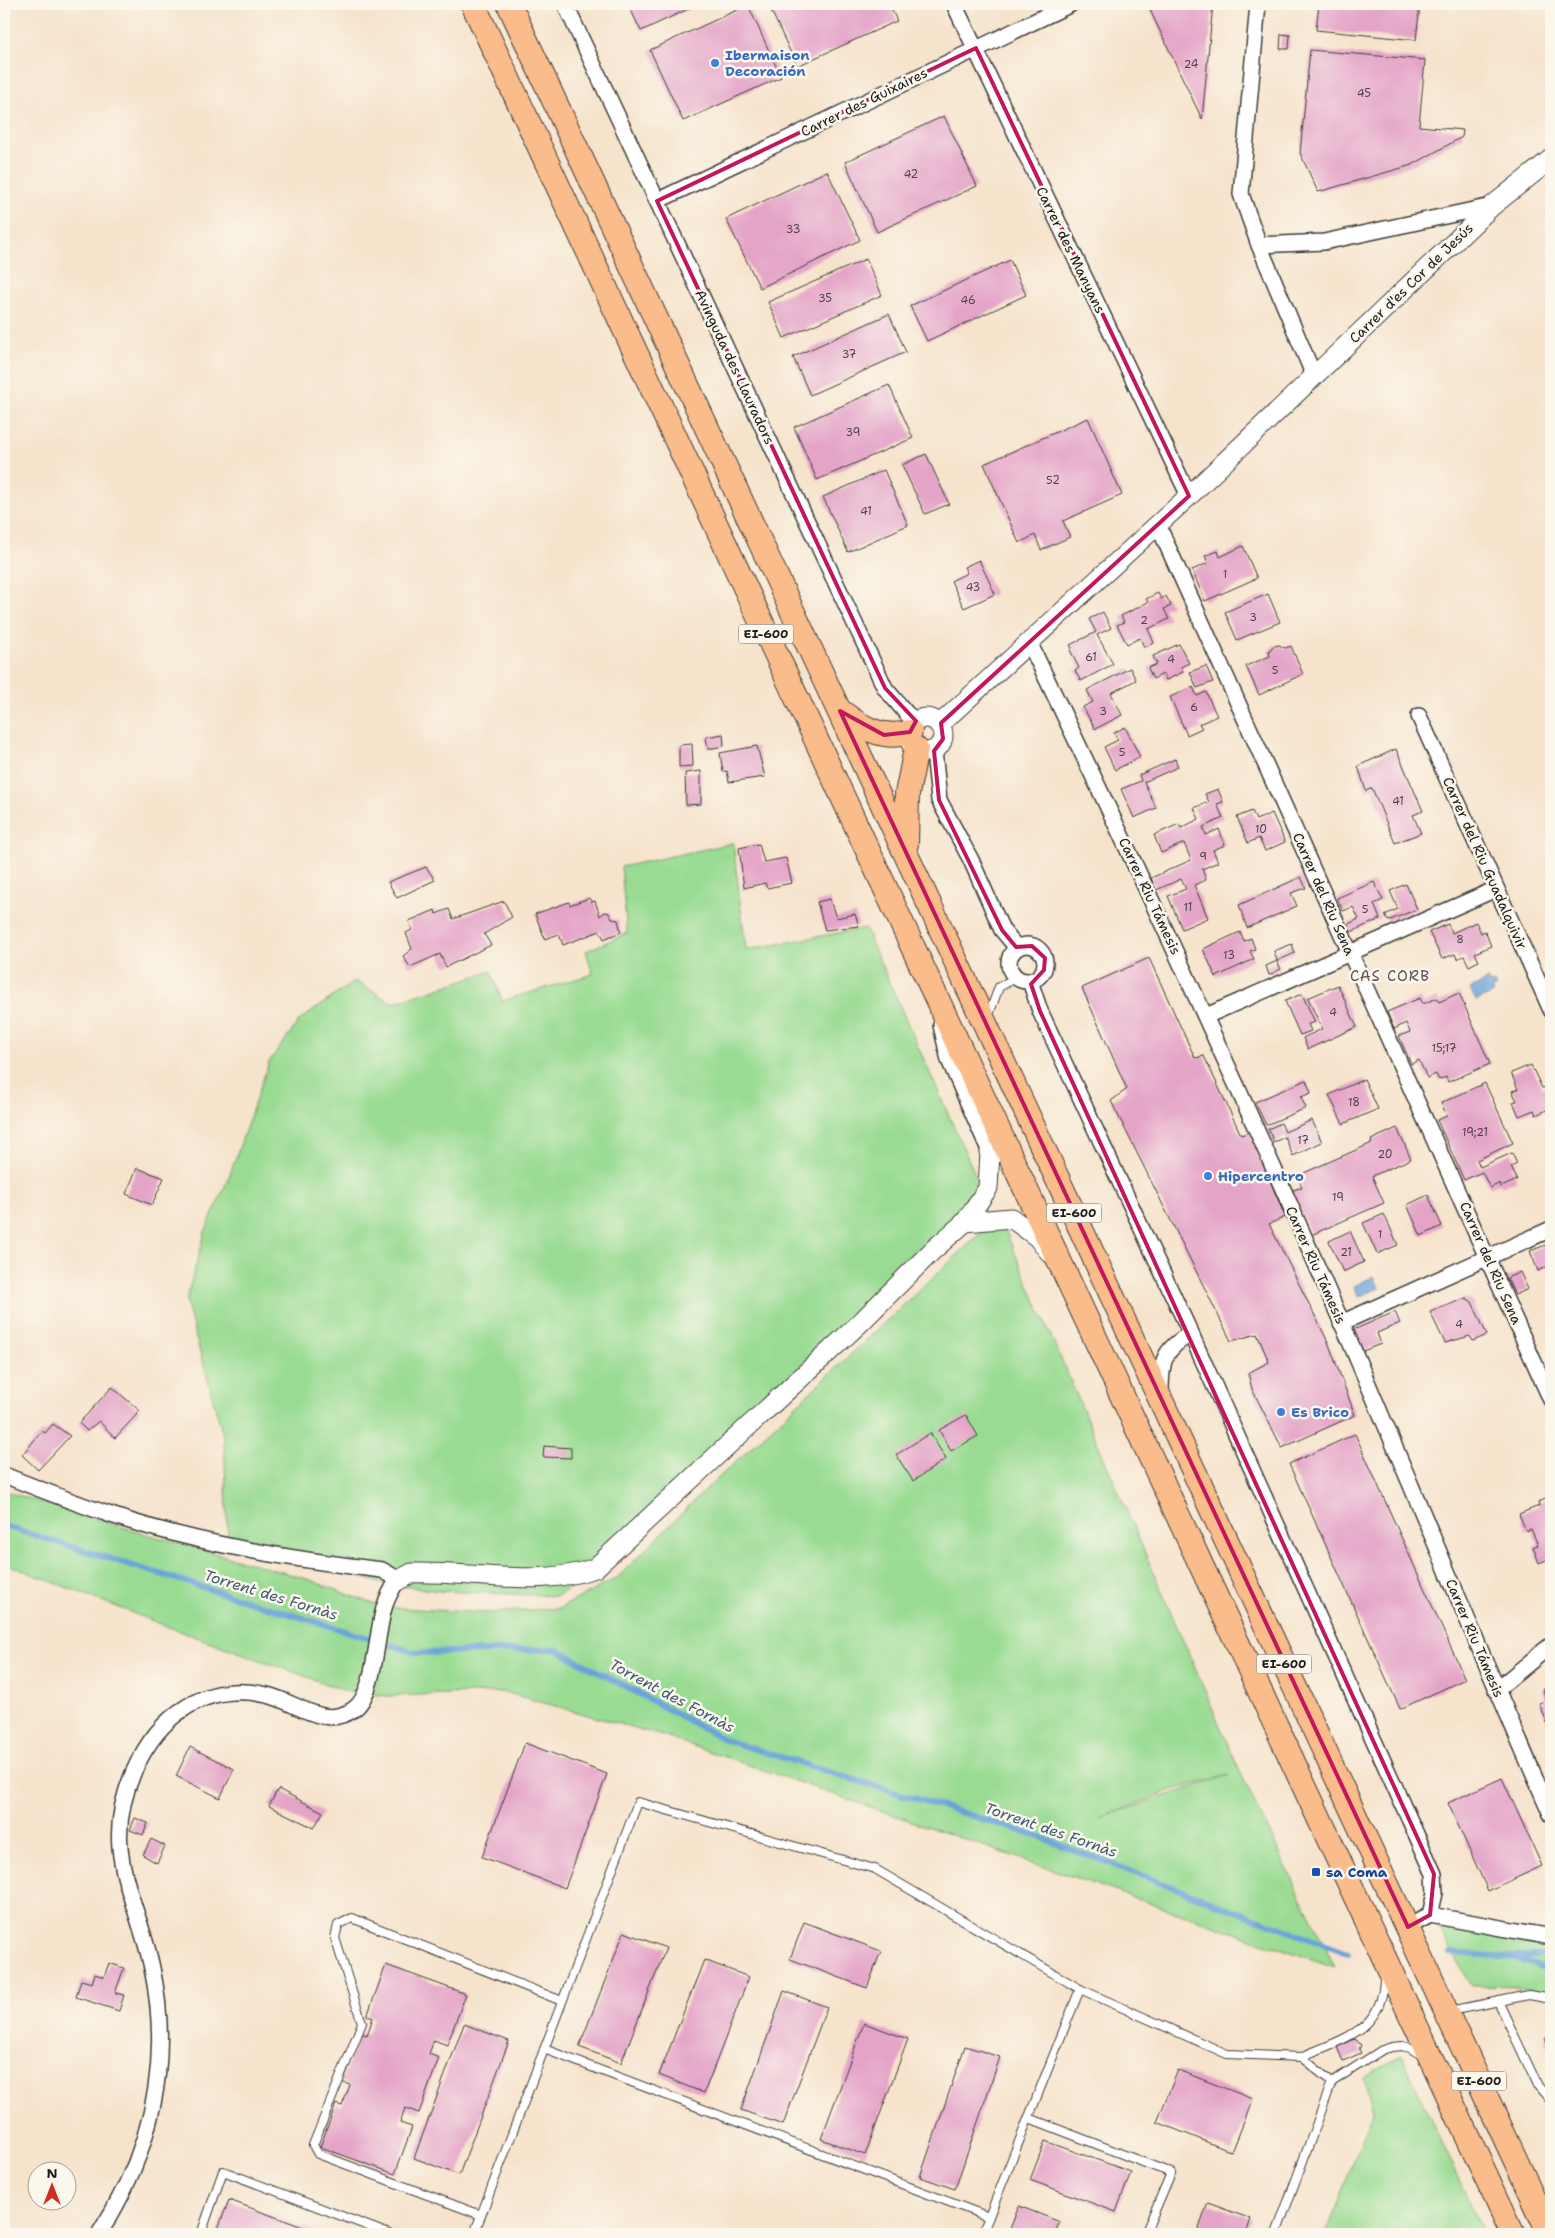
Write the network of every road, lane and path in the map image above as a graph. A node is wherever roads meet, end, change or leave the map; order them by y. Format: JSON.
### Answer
{"nodes":[{"id":1,"x":472,"y":4,"type":"edge"},
{"id":2,"x":510,"y":4,"type":"edge"},
{"id":3,"x":565,"y":4,"type":"edge"},
{"id":4,"x":954,"y":4,"type":"edge"},
{"id":5,"x":1071,"y":4,"type":"edge"},
{"id":6,"x":1258,"y":4,"type":"edge"},
{"id":7,"x":976,"y":48,"type":"junction"},
{"id":8,"x":1551,"y":159,"type":"edge"},
{"id":9,"x":658,"y":201,"type":"junction"},
{"id":10,"x":1492,"y":206,"type":"junction"},
{"id":11,"x":1259,"y":245,"type":"junction"},
{"id":12,"x":1314,"y":376,"type":"junction"},
{"id":13,"x":1189,"y":496,"type":"junction"},
{"id":14,"x":1158,"y":525,"type":"junction"},
{"id":15,"x":1029,"y":642,"type":"junction"},
{"id":16,"x":840,"y":711,"type":"junction"},
{"id":17,"x":1419,"y":716,"type":"dead end"},
{"id":18,"x":940,"y":724,"type":"junction"},
{"id":19,"x":919,"y":738,"type":"junction"},
{"id":20,"x":906,"y":853,"type":"junction"},
{"id":21,"x":1496,"y":889,"type":"junction"},
{"id":22,"x":1017,"y":948,"type":"junction"},
{"id":23,"x":1350,"y":953,"type":"junction"},
{"id":24,"x":1016,"y":978,"type":"junction"},
{"id":25,"x":1030,"y":981,"type":"junction"},
{"id":26,"x":934,"y":994,"type":"junction"},
{"id":27,"x":1551,"y":1010,"type":"edge"},
{"id":28,"x":1206,"y":1016,"type":"junction"},
{"id":29,"x":986,"y":1026,"type":"junction"},
{"id":30,"x":990,"y":1152,"type":"joint"},
{"id":31,"x":965,"y":1222,"type":"junction"},
{"id":32,"x":1551,"y":1229,"type":"edge"},
{"id":33,"x":1488,"y":1257,"type":"junction"},
{"id":34,"x":1060,"y":1264,"type":"junction"},
{"id":35,"x":1341,"y":1323,"type":"junction"},
{"id":36,"x":1191,"y":1334,"type":"junction"},
{"id":37,"x":1161,"y":1400,"type":"junction"},
{"id":38,"x":1551,"y":1400,"type":"edge"},
{"id":39,"x":4,"y":1475,"type":"edge"},
{"id":40,"x":397,"y":1582,"type":"junction"},
{"id":41,"x":1551,"y":1645,"type":"edge"},
{"id":42,"x":1496,"y":1690,"type":"junction"},
{"id":43,"x":1551,"y":1814,"type":"edge"},
{"id":44,"x":1430,"y":1915,"type":"junction"},
{"id":45,"x":1408,"y":1927,"type":"junction"},
{"id":46,"x":1551,"y":1937,"type":"edge"},
{"id":47,"x":1384,"y":1958,"type":"junction"},
{"id":48,"x":1080,"y":1989,"type":"junction"},
{"id":49,"x":1551,"y":1999,"type":"edge"},
{"id":50,"x":562,"y":2001,"type":"junction"},
{"id":51,"x":1498,"y":2001,"type":"junction"},
{"id":52,"x":1447,"y":2012,"type":"junction"},
{"id":53,"x":544,"y":2050,"type":"junction"},
{"id":54,"x":1301,"y":2057,"type":"junction"},
{"id":55,"x":1432,"y":2063,"type":"junction"},
{"id":56,"x":1332,"y":2082,"type":"junction"},
{"id":57,"x":1551,"y":2100,"type":"edge"},
{"id":58,"x":1029,"y":2118,"type":"junction"},
{"id":59,"x":481,"y":2216,"type":"junction"},
{"id":60,"x":989,"y":2217,"type":"junction"},
{"id":61,"x":100,"y":2234,"type":"edge"},
{"id":62,"x":202,"y":2234,"type":"edge"},
{"id":63,"x":389,"y":2234,"type":"edge"},
{"id":64,"x":474,"y":2234,"type":"edge"},
{"id":65,"x":982,"y":2234,"type":"edge"},
{"id":66,"x":1145,"y":2234,"type":"edge"},
{"id":67,"x":1276,"y":2234,"type":"edge"},
{"id":68,"x":1513,"y":2234,"type":"edge"},
{"id":69,"x":1550,"y":2234,"type":"edge"}],
"edges":[{"from":1,"to":26,"type":"main road","number":"EI-600"},
{"from":2,"to":16,"type":"main road","number":"EI-600"},
{"from":3,"to":9,"type":"street","name":"Avinguda des Llauradors"},
{"from":4,"to":7,"type":"street","name":"Carrer des Manyans"},
{"from":5,"to":7,"type":"street","name":"Carrer des Guixaires"},
{"from":6,"to":11,"type":"street"},
{"from":7,"to":9,"type":"street","name":"Carrer des Guixaires"},
{"from":7,"to":13,"type":"street","name":"Carrer des Manyans"},
{"from":8,"to":10,"type":"street","name":"Carrer d'es Cor de Jesús"},
{"from":9,"to":19,"type":"street","name":"Avinguda des Llauradors"},
{"from":10,"to":11,"type":"street"},
{"from":10,"to":12,"type":"street","name":"Carrer d'es Cor de Jesús"},
{"from":11,"to":12,"type":"street"},
{"from":12,"to":13,"type":"street","name":"Carrer d'es Cor de Jesús"},
{"from":13,"to":14,"type":"street","name":"Carrer d'es Cor de Jesús"},
{"from":14,"to":15,"type":"street","name":"Carrer d'es Cor de Jesús"},
{"from":14,"to":23,"type":"street","name":"Carrer del Riu Sena"},
{"from":15,"to":18,"type":"street","name":"Carrer d'es Cor de Jesús"},
{"from":15,"to":28,"type":"street","name":"Carrer Riu Támesis"},
{"from":16,"to":19,"type":"main road"},
{"from":16,"to":20,"type":"main road","number":"EI-600"},
{"from":17,"to":21,"type":"street","name":"Carrer del Riu Guadalquivir"},
{"from":18,"to":19,"type":"street"},
{"from":18,"to":19,"type":"street"},
{"from":19,"to":20,"type":"main road"},
{"from":19,"to":22,"type":"street"},
{"from":20,"to":29,"type":"main road","number":"EI-600"},
{"from":21,"to":23,"type":"street"},
{"from":21,"to":27,"type":"street","name":"Carrer del Riu Guadalquivir"},
{"from":22,"to":24,"type":"street"},
{"from":22,"to":25,"type":"street"},
{"from":23,"to":28,"type":"street"},
{"from":23,"to":33,"type":"street","name":"Carrer del Riu Sena"},
{"from":24,"to":25,"type":"street"},
{"from":24,"to":29,"type":"lane"},
{"from":25,"to":36,"type":"street"},
{"from":26,"to":30,"type":"street"},
{"from":26,"to":34,"type":"main road","number":"EI-600"},
{"from":28,"to":35,"type":"street","name":"Carrer Riu Támesis"},
{"from":29,"to":37,"type":"main road","number":"EI-600"},
{"from":30,"to":31,"type":"street"},
{"from":31,"to":34,"type":"street"},
{"from":31,"to":40,"type":"street"},
{"from":32,"to":33,"type":"street"},
{"from":33,"to":35,"type":"street"},
{"from":33,"to":38,"type":"street","name":"Carrer del Riu Sena"},
{"from":34,"to":47,"type":"main road","number":"EI-600"},
{"from":35,"to":42,"type":"street","name":"Carrer Riu Támesis"},
{"from":36,"to":37,"type":"street"},
{"from":36,"to":44,"type":"street"},
{"from":37,"to":45,"type":"main road","number":"EI-600"},
{"from":39,"to":40,"type":"street"},
{"from":40,"to":61,"type":"street"},
{"from":41,"to":42,"type":"street"},
{"from":42,"to":43,"type":"street","name":"Carrer Riu Támesis"},
{"from":44,"to":45,"type":"street"},
{"from":44,"to":46,"type":"street"},
{"from":45,"to":52,"type":"main road","number":"EI-600"},
{"from":47,"to":54,"type":"lane"},
{"from":47,"to":55,"type":"main road","number":"EI-600"},
{"from":48,"to":50,"type":"lane"},
{"from":48,"to":54,"type":"lane"},
{"from":48,"to":58,"type":"lane"},
{"from":49,"to":51,"type":"lane"},
{"from":50,"to":53,"type":"lane"},
{"from":50,"to":59,"type":"lane"},
{"from":51,"to":52,"type":"lane"},
{"from":51,"to":57,"type":"lane"},
{"from":52,"to":69,"type":"main road","number":"EI-600"},
{"from":53,"to":59,"type":"lane"},
{"from":53,"to":60,"type":"lane"},
{"from":54,"to":56,"type":"lane"},
{"from":55,"to":56,"type":"lane"},
{"from":55,"to":68,"type":"main road","number":"EI-600"},
{"from":56,"to":67,"type":"lane"},
{"from":58,"to":60,"type":"lane"},
{"from":58,"to":66,"type":"lane"},
{"from":59,"to":64,"type":"lane"},
{"from":60,"to":65,"type":"lane"},
{"from":62,"to":63,"type":"lane"}]}
